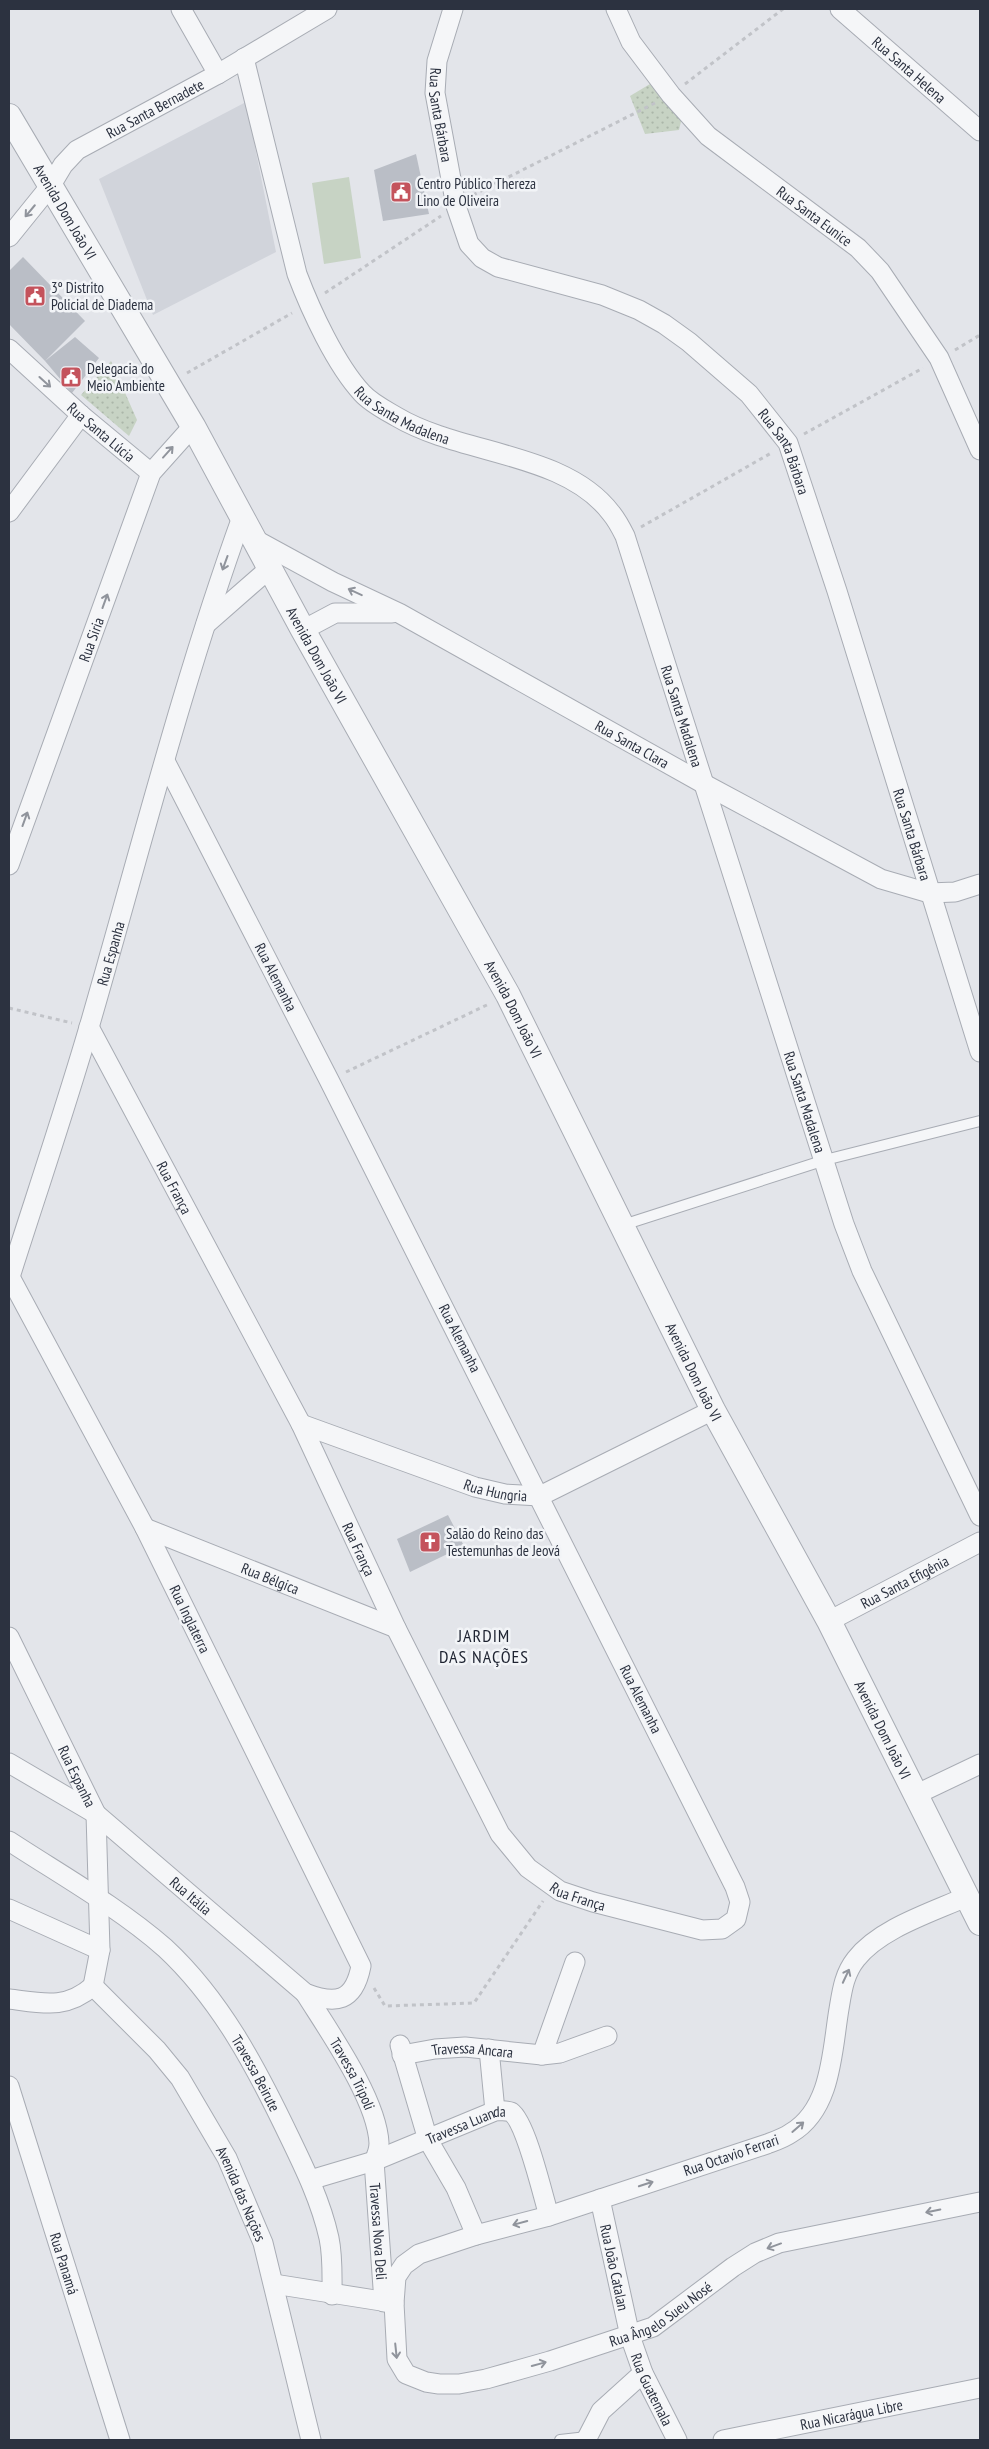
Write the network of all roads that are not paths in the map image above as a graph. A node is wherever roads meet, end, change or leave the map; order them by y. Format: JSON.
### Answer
{"nodes":[{"id":1,"x":181,"y":9,"type":"edge"},
{"id":2,"x":326,"y":9,"type":"edge"},
{"id":3,"x":453,"y":9,"type":"edge"},
{"id":4,"x":616,"y":9,"type":"edge"},
{"id":5,"x":840,"y":9,"type":"edge"},
{"id":6,"x":244,"y":58,"type":"junction"},
{"id":7,"x":218,"y":74,"type":"junction"},
{"id":8,"x":9,"y":116,"type":"edge"},
{"id":9,"x":980,"y":131,"type":"edge"},
{"id":10,"x":51,"y":185,"type":"junction"},
{"id":11,"x":9,"y":237,"type":"edge"},
{"id":12,"x":9,"y":349,"type":"edge"},
{"id":13,"x":81,"y":415,"type":"junction"},
{"id":14,"x":193,"y":426,"type":"junction"},
{"id":15,"x":980,"y":450,"type":"edge"},
{"id":16,"x":151,"y":473,"type":"junction"},
{"id":17,"x":9,"y":512,"type":"edge"},
{"id":18,"x":242,"y":517,"type":"junction"},
{"id":19,"x":256,"y":540,"type":"junction"},
{"id":20,"x":270,"y":568,"type":"junction"},
{"id":21,"x":324,"y":577,"type":"junction"},
{"id":22,"x":398,"y":613,"type":"junction"},
{"id":23,"x":336,"y":614,"type":"junction"},
{"id":24,"x":206,"y":624,"type":"junction"},
{"id":25,"x":303,"y":630,"type":"junction"},
{"id":26,"x":164,"y":761,"type":"junction"},
{"id":27,"x":706,"y":785,"type":"junction"},
{"id":28,"x":9,"y":865,"type":"edge"},
{"id":29,"x":980,"y":884,"type":"edge"},
{"id":30,"x":929,"y":894,"type":"junction"},
{"id":31,"x":89,"y":1027,"type":"junction"},
{"id":32,"x":980,"y":1052,"type":"edge"},
{"id":33,"x":980,"y":1121,"type":"edge"},
{"id":34,"x":824,"y":1160,"type":"junction"},
{"id":35,"x":623,"y":1225,"type":"junction"},
{"id":36,"x":9,"y":1279,"type":"edge"},
{"id":37,"x":713,"y":1410,"type":"junction"},
{"id":38,"x":301,"y":1424,"type":"junction"},
{"id":39,"x":540,"y":1496,"type":"junction"},
{"id":40,"x":980,"y":1516,"type":"edge"},
{"id":41,"x":145,"y":1528,"type":"junction"},
{"id":42,"x":980,"y":1542,"type":"edge"},
{"id":43,"x":829,"y":1621,"type":"junction"},
{"id":44,"x":396,"y":1628,"type":"junction"},
{"id":45,"x":9,"y":1637,"type":"edge"},
{"id":46,"x":9,"y":1763,"type":"edge"},
{"id":47,"x":980,"y":1764,"type":"edge"},
{"id":48,"x":915,"y":1795,"type":"junction"},
{"id":49,"x":96,"y":1814,"type":"junction"},
{"id":50,"x":9,"y":1841,"type":"edge"},
{"id":51,"x":968,"y":1896,"type":"junction"},
{"id":52,"x":98,"y":1900,"type":"junction"},
{"id":53,"x":9,"y":1909,"type":"edge"},
{"id":54,"x":736,"y":1919,"type":"joint"},
{"id":55,"x":980,"y":1923,"type":"edge"},
{"id":56,"x":100,"y":1950,"type":"junction"},
{"id":57,"x":575,"y":1962,"type":"dead end"},
{"id":58,"x":361,"y":1966,"type":"joint"},
{"id":59,"x":93,"y":1986,"type":"junction"},
{"id":60,"x":305,"y":1993,"type":"junction"},
{"id":61,"x":9,"y":1999,"type":"edge"},
{"id":62,"x":607,"y":2036,"type":"dead end"},
{"id":63,"x":489,"y":2050,"type":"junction"},
{"id":64,"x":542,"y":2055,"type":"junction"},
{"id":65,"x":9,"y":2086,"type":"edge"},
{"id":66,"x":495,"y":2111,"type":"junction"},
{"id":67,"x":428,"y":2140,"type":"junction"},
{"id":68,"x":374,"y":2161,"type":"junction"},
{"id":69,"x":310,"y":2180,"type":"junction"},
{"id":70,"x":600,"y":2199,"type":"junction"},
{"id":71,"x":980,"y":2202,"type":"edge"},
{"id":72,"x":549,"y":2216,"type":"junction"},
{"id":73,"x":476,"y":2235,"type":"junction"},
{"id":74,"x":274,"y":2284,"type":"junction"},
{"id":75,"x":332,"y":2295,"type":"junction"},
{"id":76,"x":389,"y":2302,"type":"junction"},
{"id":77,"x":630,"y":2336,"type":"junction"},
{"id":78,"x":643,"y":2373,"type":"junction"},
{"id":79,"x":980,"y":2388,"type":"edge"},
{"id":80,"x":586,"y":2439,"type":"edge"},
{"id":81,"x":120,"y":2440,"type":"edge"},
{"id":82,"x":311,"y":2440,"type":"edge"},
{"id":83,"x":560,"y":2440,"type":"edge"},
{"id":84,"x":677,"y":2440,"type":"edge"},
{"id":85,"x":723,"y":2440,"type":"edge"}],
"edges":[{"from":1,"to":7,"type":"street"},
{"from":2,"to":6,"type":"street","name":"Rua Santa Bernadete"},
{"from":3,"to":30,"type":"street","name":"Rua Santa Bárbara"},
{"from":4,"to":15,"type":"street","name":"Rua Santa Eunice"},
{"from":5,"to":9,"type":"street","name":"Rua Santa Helena"},
{"from":6,"to":7,"type":"street","name":"Rua Santa Bernadete"},
{"from":6,"to":27,"type":"street","name":"Rua Santa Madalena"},
{"from":7,"to":10,"type":"street","name":"Rua Santa Bernadete"},
{"from":8,"to":10,"type":"street","name":"Avenida Dom João VI"},
{"from":10,"to":11,"type":"street","name":"Rua Santa Bernadete","one_way":true},
{"from":10,"to":14,"type":"street","name":"Avenida Dom João VI"},
{"from":12,"to":13,"type":"street","name":"Rua Santa Lúcia","one_way":true},
{"from":13,"to":16,"type":"street","name":"Rua Santa Lúcia"},
{"from":13,"to":17,"type":"street"},
{"from":16,"to":14,"type":"street","name":"Rua Siria","one_way":true},
{"from":14,"to":18,"type":"street","name":"Avenida Dom João VI"},
{"from":28,"to":16,"type":"street","name":"Rua Siria","one_way":true},
{"from":18,"to":19,"type":"street","name":"Avenida Dom João VI"},
{"from":18,"to":24,"type":"street","name":"Rua Espanha","one_way":true},
{"from":19,"to":20,"type":"street","name":"Avenida Dom João VI"},
{"from":19,"to":21,"type":"street","name":"Rua Santa Clara"},
{"from":20,"to":24,"type":"street"},
{"from":20,"to":25,"type":"street","name":"Avenida Dom João VI"},
{"from":22,"to":21,"type":"street","name":"Rua Santa Clara","one_way":true},
{"from":21,"to":23,"type":"street"},
{"from":22,"to":23,"type":"street"},
{"from":22,"to":27,"type":"street","name":"Rua Santa Clara"},
{"from":23,"to":25,"type":"street"},
{"from":24,"to":26,"type":"street","name":"Rua Espanha"},
{"from":25,"to":35,"type":"street","name":"Avenida Dom João VI"},
{"from":26,"to":31,"type":"street","name":"Rua Espanha"},
{"from":26,"to":39,"type":"street","name":"Rua Alemanha"},
{"from":27,"to":30,"type":"street","name":"Rua Santa Clara"},
{"from":27,"to":34,"type":"street","name":"Rua Santa Madalena"},
{"from":29,"to":30,"type":"street","name":"Rua Santa Clara"},
{"from":30,"to":32,"type":"street","name":"Rua Santa Bárbara"},
{"from":31,"to":36,"type":"street","name":"Rua Espanha"},
{"from":31,"to":38,"type":"street","name":"Rua França"},
{"from":33,"to":34,"type":"lane"},
{"from":34,"to":35,"type":"lane"},
{"from":34,"to":40,"type":"street","name":"Rua Santa Madalena"},
{"from":35,"to":37,"type":"street","name":"Avenida Dom João VI"},
{"from":36,"to":41,"type":"street","name":"Rua Inglaterra"},
{"from":37,"to":39,"type":"street","name":"Rua Hungria"},
{"from":37,"to":43,"type":"street","name":"Avenida Dom João VI"},
{"from":38,"to":39,"type":"street","name":"Rua Hungria"},
{"from":38,"to":44,"type":"street","name":"Rua França"},
{"from":39,"to":54,"type":"street","name":"Rua Alemanha"},
{"from":41,"to":44,"type":"street","name":"Rua Bélgica"},
{"from":41,"to":58,"type":"street","name":"Rua Inglaterra"},
{"from":42,"to":43,"type":"street","name":"Rua Santa Efigênia"},
{"from":43,"to":48,"type":"street","name":"Avenida Dom João VI"},
{"from":44,"to":54,"type":"street","name":"Rua França"},
{"from":45,"to":49,"type":"street","name":"Rua Espanha"},
{"from":46,"to":49,"type":"street","name":"Rua Itália"},
{"from":47,"to":48,"type":"street"},
{"from":48,"to":51,"type":"street","name":"Avenida Dom João VI"},
{"from":49,"to":52,"type":"street","name":"Rua Espanha"},
{"from":49,"to":60,"type":"street","name":"Rua Itália"},
{"from":50,"to":52,"type":"street","name":"Travessa Beirute"},
{"from":51,"to":55,"type":"street","name":"Avenida Dom João VI"},
{"from":70,"to":51,"type":"street","name":"Rua Octavio Ferrari","one_way":true},
{"from":52,"to":56,"type":"street","name":"Rua Espanha"},
{"from":52,"to":69,"type":"street","name":"Travessa Beirute"},
{"from":53,"to":56,"type":"street"},
{"from":56,"to":59,"type":"street","name":"Rua Espanha"},
{"from":57,"to":64,"type":"street"},
{"from":58,"to":60,"type":"street","name":"Rua Itália"},
{"from":59,"to":61,"type":"street"},
{"from":59,"to":74,"type":"street","name":"Avenida das Nações"},
{"from":60,"to":68,"type":"street","name":"Travessa Tripoli"},
{"from":62,"to":64,"type":"street","name":"Travessa Ancara"},
{"from":63,"to":64,"type":"street","name":"Travessa Ancara"},
{"from":63,"to":66,"type":"street"},
{"from":63,"to":67,"type":"street","name":"Travessa Ancara"},
{"from":65,"to":81,"type":"street","name":"Rua Panamá"},
{"from":66,"to":67,"type":"street","name":"Travessa Luanda"},
{"from":66,"to":72,"type":"street","name":"Travessa Luanda"},
{"from":67,"to":68,"type":"street","name":"Travessa Luanda"},
{"from":67,"to":73,"type":"street"},
{"from":68,"to":69,"type":"street","name":"Travessa Luanda"},
{"from":68,"to":76,"type":"street","name":"Travessa Nova Deli"},
{"from":69,"to":75,"type":"street","name":"Travessa Beirute"},
{"from":70,"to":72,"type":"street","name":"Rua Octavio Ferrari"},
{"from":70,"to":77,"type":"street","name":"Rua João Catalan"},
{"from":71,"to":77,"type":"street","name":"Rua Ângelo Sueu Nosé","one_way":true},
{"from":72,"to":73,"type":"street","name":"Rua Octavio Ferrari","one_way":true},
{"from":73,"to":76,"type":"street","name":"Rua Octavio Ferrari"},
{"from":74,"to":75,"type":"street"},
{"from":74,"to":82,"type":"street","name":"Avenida das Nações"},
{"from":75,"to":76,"type":"street"},
{"from":76,"to":77,"type":"street","name":"Rua Ângelo Sueu Nosé","one_way":true},
{"from":77,"to":78,"type":"street","name":"Rua Guatemala"},
{"from":78,"to":80,"type":"street"},
{"from":78,"to":84,"type":"street","name":"Rua Guatemala"},
{"from":79,"to":85,"type":"street","name":"Rua Nicarágua Libre"},
{"from":80,"to":83,"type":"lane"}]}
